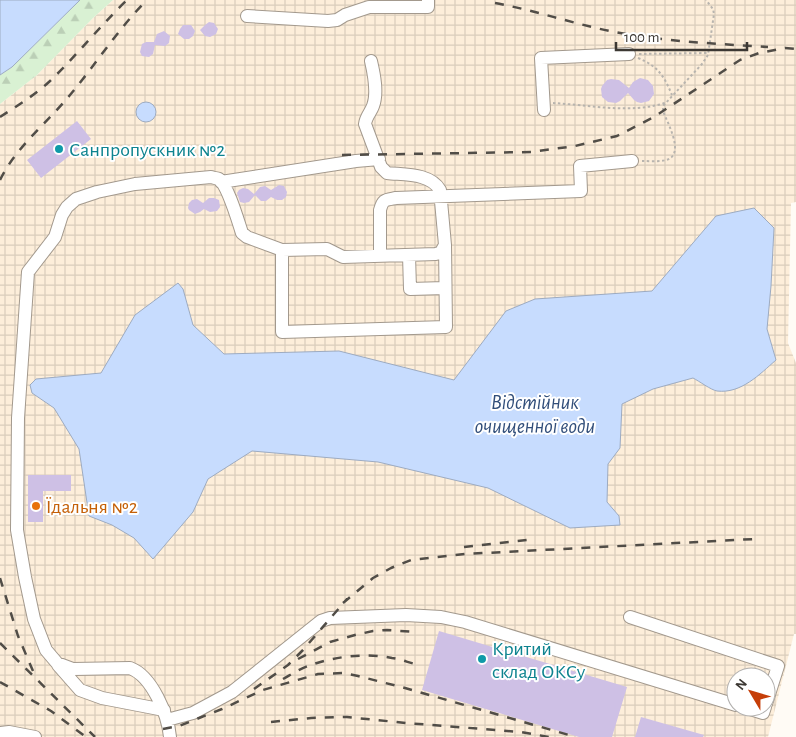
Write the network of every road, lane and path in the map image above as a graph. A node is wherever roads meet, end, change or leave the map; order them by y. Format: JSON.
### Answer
{"nodes":[{"id":1,"x":428,"y":0,"type":"edge"},
{"id":2,"x":706,"y":0,"type":"edge"},
{"id":3,"x":247,"y":16,"type":"dead end"},
{"id":4,"x":708,"y":53,"type":"junction"},
{"id":5,"x":629,"y":54,"type":"junction"},
{"id":6,"x":371,"y":61,"type":"dead end"},
{"id":7,"x":672,"y":95,"type":"junction"},
{"id":8,"x":666,"y":103,"type":"junction"},
{"id":9,"x":543,"y":107,"type":"joint"},
{"id":10,"x":379,"y":159,"type":"junction"},
{"id":11,"x":632,"y":161,"type":"joint"},
{"id":12,"x":222,"y":182,"type":"junction"},
{"id":13,"x":441,"y":196,"type":"junction"},
{"id":14,"x":445,"y":245,"type":"junction"},
{"id":15,"x":282,"y":250,"type":"junction"},
{"id":16,"x":409,"y":255,"type":"junction"},
{"id":17,"x":380,"y":256,"type":"junction"},
{"id":18,"x":446,"y":288,"type":"junction"},
{"id":19,"x":630,"y":617,"type":"dead end"},
{"id":20,"x":57,"y":663,"type":"junction"},
{"id":21,"x":776,"y":672,"type":"edge"},
{"id":22,"x":726,"y":702,"type":"edge"},
{"id":23,"x":165,"y":715,"type":"junction"},
{"id":24,"x":0,"y":733,"type":"edge"},
{"id":25,"x":35,"y":737,"type":"edge"},
{"id":26,"x":170,"y":737,"type":"edge"}],
"edges":[{"from":1,"to":3,"type":"lane"},
{"from":2,"to":4,"type":"path"},
{"from":4,"to":5,"type":"path"},
{"from":4,"to":7,"type":"path"},
{"from":5,"to":7,"type":"path"},
{"from":5,"to":9,"type":"lane"},
{"from":6,"to":10,"type":"lane"},
{"from":7,"to":8,"type":"path"},
{"from":8,"to":9,"type":"path"},
{"from":8,"to":11,"type":"path"},
{"from":10,"to":12,"type":"lane"},
{"from":10,"to":13,"type":"lane"},
{"from":11,"to":13,"type":"lane"},
{"from":12,"to":15,"type":"lane"},
{"from":12,"to":20,"type":"lane"},
{"from":13,"to":14,"type":"lane"},
{"from":13,"to":17,"type":"lane"},
{"from":14,"to":16,"type":"lane"},
{"from":14,"to":18,"type":"lane"},
{"from":15,"to":17,"type":"lane"},
{"from":15,"to":18,"type":"lane"},
{"from":16,"to":17,"type":"lane"},
{"from":16,"to":18,"type":"lane"},
{"from":19,"to":21,"type":"lane"},
{"from":20,"to":23,"type":"lane"},
{"from":20,"to":23,"type":"lane"},
{"from":22,"to":23,"type":"lane"},
{"from":23,"to":26,"type":"lane"},
{"from":24,"to":25,"type":"lane"}]}
